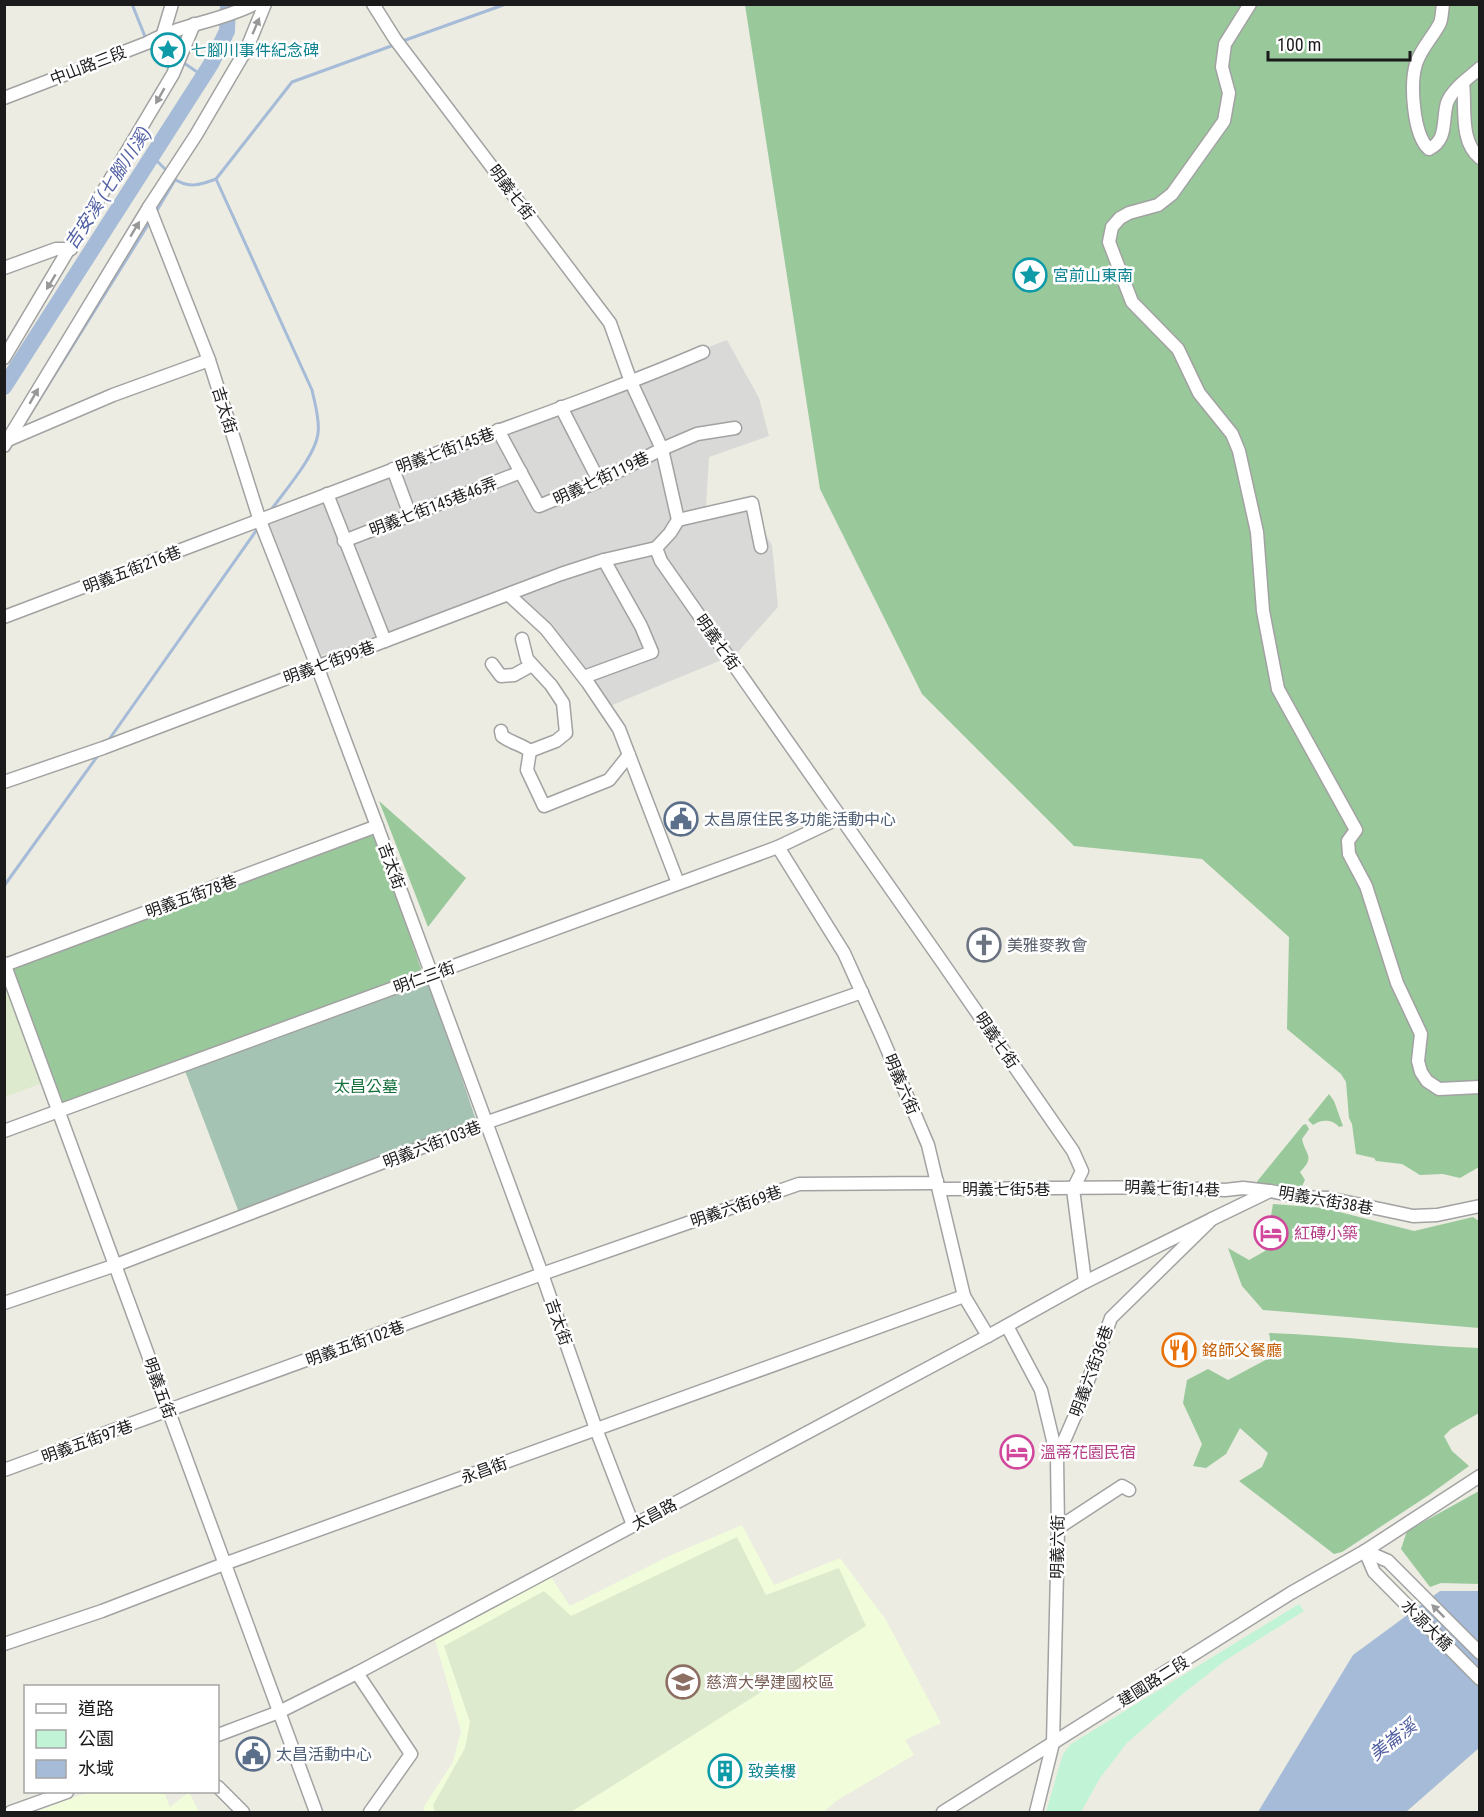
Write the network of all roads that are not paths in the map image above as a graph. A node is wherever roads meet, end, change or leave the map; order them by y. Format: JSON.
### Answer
{"nodes":[{"id":1,"x":172,"y":4,"type":"edge"},
{"id":2,"x":265,"y":4,"type":"edge"},
{"id":3,"x":373,"y":4,"type":"edge"},
{"id":4,"x":1250,"y":4,"type":"edge"},
{"id":5,"x":1443,"y":4,"type":"edge"},
{"id":6,"x":251,"y":6,"type":"edge"},
{"id":7,"x":200,"y":23,"type":"junction"},
{"id":8,"x":163,"y":34,"type":"junction"},
{"id":9,"x":1479,"y":68,"type":"edge"},
{"id":10,"x":1463,"y":83,"type":"junction"},
{"id":11,"x":4,"y":98,"type":"edge"},
{"id":12,"x":1479,"y":158,"type":"edge"},
{"id":13,"x":149,"y":207,"type":"junction"},
{"id":14,"x":71,"y":249,"type":"junction"},
{"id":15,"x":4,"y":268,"type":"edge"},
{"id":16,"x":703,"y":352,"type":"dead end"},
{"id":17,"x":4,"y":358,"type":"edge"},
{"id":18,"x":209,"y":360,"type":"junction"},
{"id":19,"x":631,"y":382,"type":"junction"},
{"id":20,"x":561,"y":407,"type":"junction"},
{"id":21,"x":735,"y":428,"type":"dead end"},
{"id":22,"x":498,"y":430,"type":"junction"},
{"id":23,"x":7,"y":442,"type":"edge"},
{"id":24,"x":662,"y":449,"type":"junction"},
{"id":25,"x":393,"y":469,"type":"junction"},
{"id":26,"x":521,"y":472,"type":"junction"},
{"id":27,"x":599,"y":481,"type":"junction"},
{"id":28,"x":327,"y":494,"type":"junction"},
{"id":29,"x":410,"y":515,"type":"junction"},
{"id":30,"x":678,"y":520,"type":"junction"},
{"id":31,"x":260,"y":521,"type":"junction"},
{"id":32,"x":344,"y":541,"type":"junction"},
{"id":33,"x":761,"y":547,"type":"dead end"},
{"id":34,"x":656,"y":548,"type":"junction"},
{"id":35,"x":604,"y":560,"type":"junction"},
{"id":36,"x":509,"y":595,"type":"junction"},
{"id":37,"x":4,"y":617,"type":"edge"},
{"id":38,"x":522,"y":639,"type":"dead end"},
{"id":39,"x":385,"y":641,"type":"junction"},
{"id":40,"x":492,"y":664,"type":"dead end"},
{"id":41,"x":532,"y":665,"type":"junction"},
{"id":42,"x":317,"y":666,"type":"junction"},
{"id":43,"x":584,"y":677,"type":"junction"},
{"id":44,"x":501,"y":731,"type":"dead end"},
{"id":45,"x":530,"y":751,"type":"junction"},
{"id":46,"x":629,"y":755,"type":"junction"},
{"id":47,"x":4,"y":783,"type":"edge"},
{"id":48,"x":841,"y":817,"type":"junction"},
{"id":49,"x":378,"y":826,"type":"junction"},
{"id":50,"x":778,"y":847,"type":"junction"},
{"id":51,"x":678,"y":883,"type":"junction"},
{"id":52,"x":5,"y":964,"type":"edge"},
{"id":53,"x":432,"y":974,"type":"junction"},
{"id":54,"x":862,"y":992,"type":"junction"},
{"id":55,"x":1479,"y":1087,"type":"edge"},
{"id":56,"x":59,"y":1111,"type":"junction"},
{"id":57,"x":485,"y":1123,"type":"junction"},
{"id":58,"x":4,"y":1131,"type":"edge"},
{"id":59,"x":938,"y":1185,"type":"junction"},
{"id":60,"x":1073,"y":1189,"type":"junction"},
{"id":61,"x":1270,"y":1191,"type":"junction"},
{"id":62,"x":1479,"y":1206,"type":"edge"},
{"id":63,"x":1212,"y":1218,"type":"junction"},
{"id":64,"x":116,"y":1265,"type":"junction"},
{"id":65,"x":542,"y":1274,"type":"junction"},
{"id":66,"x":1085,"y":1282,"type":"junction"},
{"id":67,"x":964,"y":1296,"type":"junction"},
{"id":68,"x":4,"y":1303,"type":"edge"},
{"id":69,"x":1111,"y":1318,"type":"joint"},
{"id":70,"x":1007,"y":1326,"type":"junction"},
{"id":71,"x":988,"y":1336,"type":"junction"},
{"id":72,"x":169,"y":1411,"type":"junction"},
{"id":73,"x":596,"y":1429,"type":"junction"},
{"id":74,"x":1057,"y":1457,"type":"junction"},
{"id":75,"x":4,"y":1470,"type":"edge"},
{"id":76,"x":1479,"y":1476,"type":"edge"},
{"id":77,"x":1129,"y":1490,"type":"dead end"},
{"id":78,"x":633,"y":1525,"type":"junction"},
{"id":79,"x":1058,"y":1528,"type":"junction"},
{"id":80,"x":1365,"y":1551,"type":"junction"},
{"id":81,"x":224,"y":1564,"type":"junction"},
{"id":82,"x":4,"y":1644,"type":"edge"},
{"id":83,"x":1479,"y":1653,"type":"edge"},
{"id":84,"x":357,"y":1673,"type":"junction"},
{"id":85,"x":1479,"y":1678,"type":"edge"},
{"id":86,"x":279,"y":1712,"type":"junction"},
{"id":87,"x":219,"y":1735,"type":"edge"},
{"id":88,"x":1053,"y":1743,"type":"junction"},
{"id":89,"x":219,"y":1788,"type":"edge"},
{"id":90,"x":64,"y":1793,"type":"edge"},
{"id":91,"x":38,"y":1808,"type":"edge"},
{"id":92,"x":11,"y":1812,"type":"edge"},
{"id":93,"x":243,"y":1812,"type":"edge"},
{"id":94,"x":315,"y":1812,"type":"edge"},
{"id":95,"x":370,"y":1812,"type":"edge"},
{"id":96,"x":943,"y":1812,"type":"edge"},
{"id":97,"x":1036,"y":1812,"type":"edge"}],
"edges":[{"from":1,"to":8,"type":"street"},
{"from":13,"to":2,"type":"street","one_way":true},
{"from":3,"to":19,"type":"street","name":"明義七街"},
{"from":4,"to":55,"type":"street"},
{"from":5,"to":10,"type":"street"},
{"from":6,"to":7,"type":"street","name":"中山路三段"},
{"from":7,"to":8,"type":"street","name":"中山路三段"},
{"from":7,"to":14,"type":"street","one_way":true},
{"from":8,"to":11,"type":"street","name":"中山路三段"},
{"from":9,"to":10,"type":"street"},
{"from":10,"to":12,"type":"street"},
{"from":13,"to":18,"type":"street","name":"吉太街"},
{"from":23,"to":13,"type":"street","one_way":true},
{"from":14,"to":15,"type":"street"},
{"from":14,"to":17,"type":"street","one_way":true},
{"from":16,"to":19,"type":"street","name":"明義七街145巷"},
{"from":18,"to":23,"type":"street"},
{"from":18,"to":31,"type":"street","name":"吉太街"},
{"from":19,"to":20,"type":"street","name":"明義七街145巷"},
{"from":19,"to":24,"type":"street","name":"明義七街"},
{"from":20,"to":22,"type":"street","name":"明義七街145巷"},
{"from":20,"to":27,"type":"street"},
{"from":21,"to":24,"type":"street","name":"明義七街119巷"},
{"from":22,"to":25,"type":"street","name":"明義七街145巷"},
{"from":22,"to":26,"type":"street"},
{"from":24,"to":27,"type":"street","name":"明義七街119巷"},
{"from":24,"to":30,"type":"street","name":"明義七街"},
{"from":25,"to":28,"type":"street","name":"明義七街145巷"},
{"from":25,"to":29,"type":"street"},
{"from":26,"to":27,"type":"street","name":"明義七街119巷"},
{"from":26,"to":29,"type":"street","name":"明義七街145巷46弄"},
{"from":28,"to":31,"type":"street","name":"明義七街145巷"},
{"from":28,"to":32,"type":"street"},
{"from":29,"to":32,"type":"street","name":"明義七街145巷46弄"},
{"from":30,"to":33,"type":"street"},
{"from":30,"to":34,"type":"street"},
{"from":31,"to":37,"type":"street","name":"明義五街216巷"},
{"from":31,"to":42,"type":"street","name":"吉太街"},
{"from":32,"to":39,"type":"street"},
{"from":34,"to":35,"type":"street","name":"明義七街99巷"},
{"from":34,"to":48,"type":"street","name":"明義七街"},
{"from":35,"to":36,"type":"street","name":"明義七街99巷"},
{"from":35,"to":43,"type":"street"},
{"from":36,"to":39,"type":"street","name":"明義七街99巷"},
{"from":36,"to":43,"type":"street"},
{"from":38,"to":41,"type":"street"},
{"from":39,"to":42,"type":"street","name":"明義七街99巷"},
{"from":40,"to":41,"type":"street"},
{"from":41,"to":45,"type":"street"},
{"from":42,"to":47,"type":"street","name":"明義七街99巷"},
{"from":42,"to":49,"type":"street","name":"吉太街"},
{"from":43,"to":46,"type":"street"},
{"from":44,"to":45,"type":"street"},
{"from":45,"to":46,"type":"street"},
{"from":46,"to":51,"type":"street"},
{"from":48,"to":50,"type":"street","name":"明仁三街"},
{"from":48,"to":60,"type":"street","name":"明義七街"},
{"from":49,"to":52,"type":"street","name":"明義五街78巷"},
{"from":49,"to":53,"type":"street","name":"吉太街"},
{"from":50,"to":51,"type":"street","name":"明仁三街"},
{"from":50,"to":54,"type":"street","name":"明義六街"},
{"from":51,"to":53,"type":"street","name":"明仁三街"},
{"from":52,"to":56,"type":"street","name":"明義五街"},
{"from":53,"to":56,"type":"street","name":"明仁三街"},
{"from":53,"to":57,"type":"street","name":"吉太街"},
{"from":54,"to":57,"type":"street","name":"明義六街103巷"},
{"from":54,"to":59,"type":"street","name":"明義六街"},
{"from":56,"to":58,"type":"street","name":"明仁三街"},
{"from":56,"to":64,"type":"street","name":"明義五街"},
{"from":57,"to":64,"type":"street","name":"明義六街103巷"},
{"from":57,"to":65,"type":"street","name":"吉太街"},
{"from":59,"to":60,"type":"street","name":"明義七街5巷"},
{"from":59,"to":65,"type":"street","name":"明義六街69巷"},
{"from":59,"to":67,"type":"street","name":"明義六街"},
{"from":60,"to":61,"type":"street","name":"明義七街14巷"},
{"from":60,"to":66,"type":"street","name":"明義七街"},
{"from":61,"to":62,"type":"street","name":"明義六街38巷"},
{"from":61,"to":63,"type":"street","name":"明義六街38巷"},
{"from":63,"to":66,"type":"street","name":"太昌路"},
{"from":63,"to":69,"type":"street","name":"明義六街38巷"},
{"from":64,"to":68,"type":"street","name":"明義六街103巷"},
{"from":64,"to":72,"type":"street","name":"明義五街"},
{"from":65,"to":72,"type":"street","name":"明義五街102巷"},
{"from":65,"to":73,"type":"street","name":"吉太街"},
{"from":66,"to":70,"type":"street","name":"太昌路"},
{"from":67,"to":71,"type":"street","name":"明義六街"},
{"from":67,"to":73,"type":"street","name":"永昌街"},
{"from":69,"to":74,"type":"street","name":"明義六街36巷"},
{"from":70,"to":71,"type":"street","name":"太昌路"},
{"from":70,"to":74,"type":"street","name":"明義六街"},
{"from":71,"to":78,"type":"street","name":"太昌路"},
{"from":72,"to":75,"type":"street","name":"明義五街97巷"},
{"from":72,"to":81,"type":"street","name":"明義五街"},
{"from":73,"to":78,"type":"street","name":"吉太街"},
{"from":73,"to":81,"type":"street","name":"永昌街"},
{"from":74,"to":79,"type":"street","name":"明義六街"},
{"from":76,"to":80,"type":"street","name":"建國路二段"},
{"from":77,"to":79,"type":"street"},
{"from":78,"to":84,"type":"street","name":"太昌路"},
{"from":79,"to":88,"type":"street","name":"明義六街"},
{"from":83,"to":80,"type":"street","name":"水源大橋","one_way":true},
{"from":80,"to":85,"type":"street","name":"水源大橋"},
{"from":80,"to":88,"type":"street","name":"建國路二段"},
{"from":81,"to":82,"type":"street","name":"永昌街"},
{"from":81,"to":86,"type":"street","name":"明義五街"},
{"from":84,"to":86,"type":"street","name":"太昌路"},
{"from":84,"to":95,"type":"street"},
{"from":86,"to":87,"type":"street","name":"太昌路"},
{"from":86,"to":94,"type":"street","name":"明義五街"},
{"from":88,"to":96,"type":"street","name":"建國路二段"},
{"from":88,"to":97,"type":"street","name":"明義六街"},
{"from":89,"to":93,"type":"street"},
{"from":90,"to":91,"type":"street"},
{"from":91,"to":92,"type":"street"}]}
